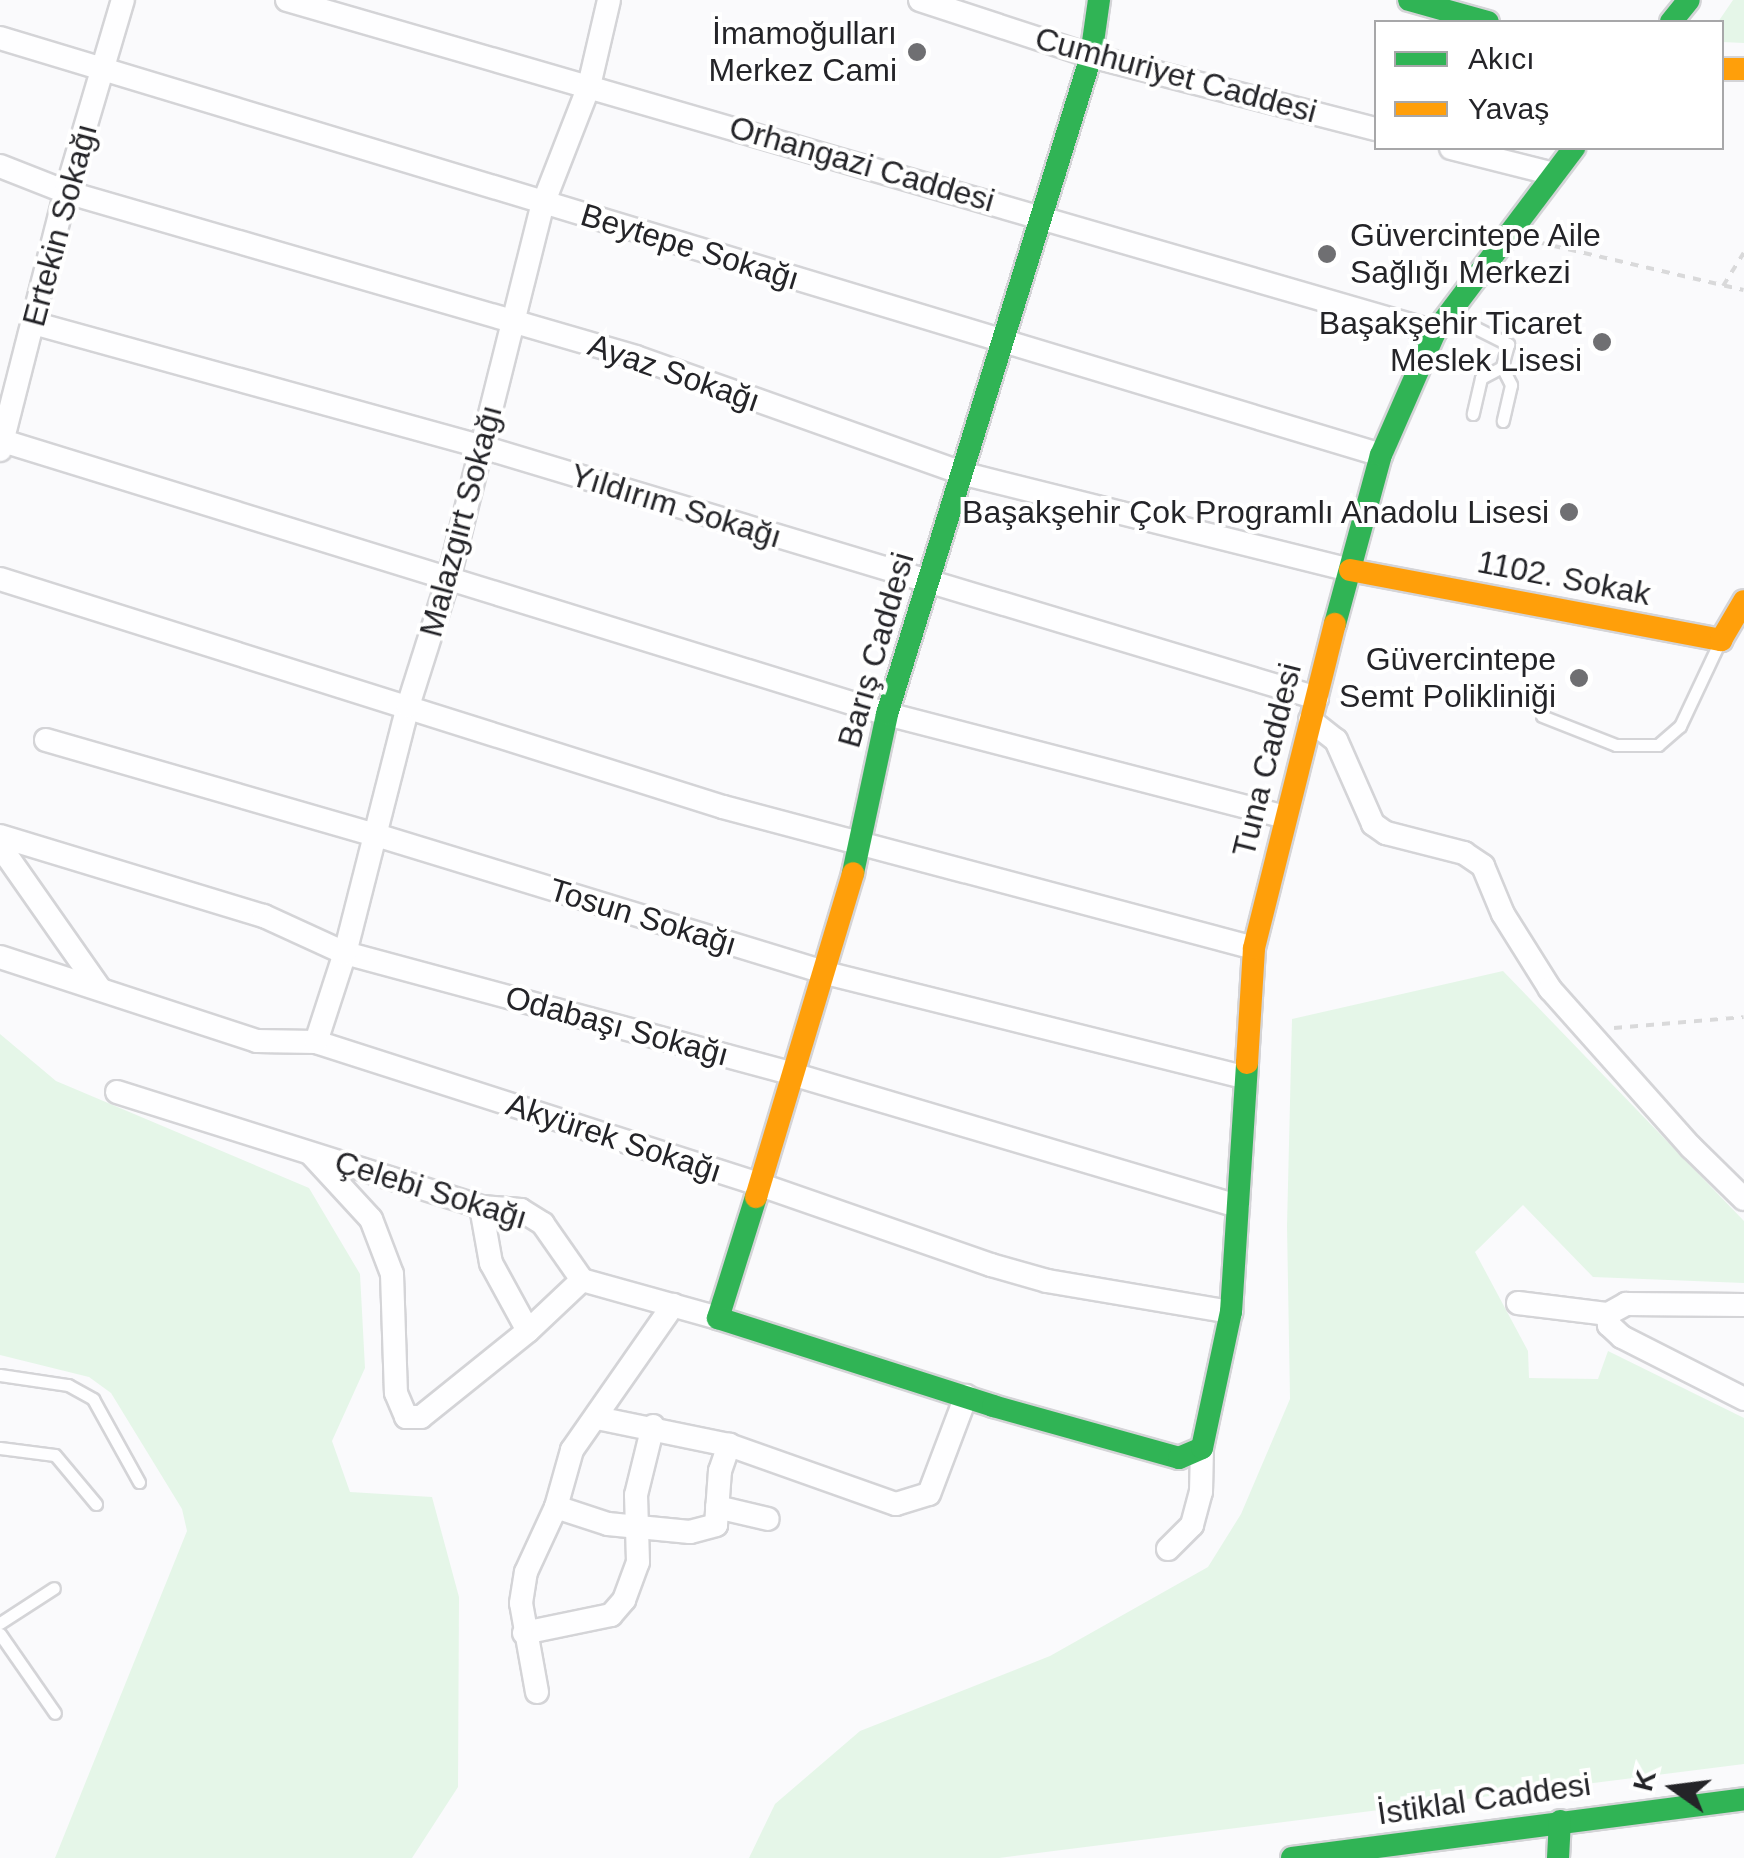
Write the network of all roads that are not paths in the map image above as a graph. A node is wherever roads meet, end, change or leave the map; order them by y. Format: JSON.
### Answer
{"nodes":[{"id":1,"x":124,"y":0,"type":"edge"},
{"id":2,"x":287,"y":0,"type":"edge"},
{"id":3,"x":608,"y":0,"type":"edge"},
{"id":4,"x":920,"y":0,"type":"edge"},
{"id":5,"x":1099,"y":0,"type":"edge"},
{"id":6,"x":1409,"y":0,"type":"edge"},
{"id":7,"x":1481,"y":20,"type":"edge"},
{"id":8,"x":0,"y":38,"type":"edge"},
{"id":9,"x":1091,"y":56,"type":"junction"},
{"id":10,"x":105,"y":69,"type":"junction"},
{"id":11,"x":588,"y":86,"type":"junction"},
{"id":12,"x":1374,"y":127,"type":"edge"},
{"id":13,"x":1459,"y":150,"type":"edge"},
{"id":14,"x":1572,"y":150,"type":"edge"},
{"id":15,"x":8,"y":170,"type":"edge"},
{"id":16,"x":1554,"y":174,"type":"junction"},
{"id":17,"x":0,"y":192,"type":"edge"},
{"id":18,"x":66,"y":192,"type":"junction"},
{"id":19,"x":543,"y":204,"type":"junction"},
{"id":20,"x":1042,"y":216,"type":"junction"},
{"id":21,"x":514,"y":322,"type":"junction"},
{"id":22,"x":33,"y":323,"type":"junction"},
{"id":23,"x":1442,"y":323,"type":"junction"},
{"id":24,"x":1001,"y":342,"type":"junction"},
{"id":25,"x":1502,"y":367,"type":"junction"},
{"id":26,"x":1473,"y":414,"type":"dead end"},
{"id":27,"x":1504,"y":421,"type":"dead end"},
{"id":28,"x":1,"y":446,"type":"edge"},
{"id":29,"x":482,"y":447,"type":"junction"},
{"id":30,"x":1381,"y":454,"type":"junction"},
{"id":31,"x":961,"y":473,"type":"junction"},
{"id":32,"x":1350,"y":570,"type":"junction"},
{"id":33,"x":449,"y":577,"type":"junction"},
{"id":34,"x":0,"y":580,"type":"edge"},
{"id":35,"x":928,"y":582,"type":"junction"},
{"id":36,"x":1744,"y":601,"type":"edge"},
{"id":37,"x":1721,"y":640,"type":"junction"},
{"id":38,"x":408,"y":706,"type":"junction"},
{"id":39,"x":1314,"y":709,"type":"junction"},
{"id":40,"x":887,"y":714,"type":"junction"},
{"id":41,"x":1542,"y":716,"type":"dead end"},
{"id":42,"x":46,"y":740,"type":"dead end"},
{"id":43,"x":1284,"y":816,"type":"junction"},
{"id":44,"x":376,"y":834,"type":"junction"},
{"id":45,"x":0,"y":836,"type":"edge"},
{"id":46,"x":862,"y":842,"type":"junction"},
{"id":47,"x":0,"y":846,"type":"edge"},
{"id":48,"x":1254,"y":948,"type":"junction"},
{"id":49,"x":345,"y":953,"type":"junction"},
{"id":50,"x":0,"y":957,"type":"edge"},
{"id":51,"x":826,"y":973,"type":"junction"},
{"id":52,"x":100,"y":990,"type":"junction"},
{"id":53,"x":316,"y":1042,"type":"junction"},
{"id":54,"x":792,"y":1074,"type":"junction"},
{"id":55,"x":1243,"y":1077,"type":"junction"},
{"id":56,"x":116,"y":1092,"type":"dead end"},
{"id":57,"x":311,"y":1154,"type":"junction"},
{"id":58,"x":758,"y":1184,"type":"junction"},
{"id":59,"x":1744,"y":1199,"type":"edge"},
{"id":60,"x":1238,"y":1206,"type":"junction"},
{"id":61,"x":481,"y":1207,"type":"junction"},
{"id":62,"x":582,"y":1280,"type":"junction"},
{"id":63,"x":1518,"y":1303,"type":"dead end"},
{"id":64,"x":673,"y":1305,"type":"junction"},
{"id":65,"x":1744,"y":1305,"type":"edge"},
{"id":66,"x":1231,"y":1312,"type":"junction"},
{"id":67,"x":1608,"y":1314,"type":"junction"},
{"id":68,"x":718,"y":1318,"type":"junction"},
{"id":69,"x":528,"y":1332,"type":"junction"},
{"id":70,"x":0,"y":1375,"type":"edge"},
{"id":71,"x":966,"y":1396,"type":"junction"},
{"id":72,"x":1744,"y":1399,"type":"edge"},
{"id":73,"x":598,"y":1418,"type":"junction"},
{"id":74,"x":653,"y":1426,"type":"junction"},
{"id":75,"x":729,"y":1444,"type":"junction"},
{"id":76,"x":0,"y":1448,"type":"edge"},
{"id":77,"x":1202,"y":1448,"type":"junction"},
{"id":78,"x":139,"y":1482,"type":"dead end"},
{"id":79,"x":96,"y":1504,"type":"dead end"},
{"id":80,"x":556,"y":1506,"type":"junction"},
{"id":81,"x":718,"y":1507,"type":"junction"},
{"id":82,"x":768,"y":1519,"type":"dead end"},
{"id":83,"x":637,"y":1524,"type":"junction"},
{"id":84,"x":1168,"y":1548,"type":"dead end"},
{"id":85,"x":54,"y":1588,"type":"dead end"},
{"id":86,"x":0,"y":1624,"type":"edge"},
{"id":87,"x":524,"y":1633,"type":"junction"},
{"id":88,"x":0,"y":1634,"type":"edge"},
{"id":89,"x":538,"y":1692,"type":"dead end"},
{"id":90,"x":55,"y":1713,"type":"dead end"},
{"id":91,"x":1744,"y":1799,"type":"edge"},
{"id":92,"x":1560,"y":1821,"type":"junction"},
{"id":93,"x":1292,"y":1858,"type":"edge"},
{"id":94,"x":1558,"y":1858,"type":"edge"}],
"edges":[{"from":1,"to":10,"type":"street","name":"Ertekin Sokağı"},
{"from":2,"to":11,"type":"street","name":"Orhangazi Caddesi"},
{"from":3,"to":11,"type":"street","name":"Malazgirt Sokağı"},
{"from":4,"to":9,"type":"street","name":"Cumhuriyet Caddesi"},
{"from":5,"to":9,"type":"street","name":"Barış Caddesi"},
{"from":6,"to":7,"type":"street"},
{"from":8,"to":10,"type":"street","name":"Beytepe Sokağı"},
{"from":9,"to":12,"type":"street","name":"Cumhuriyet Caddesi"},
{"from":9,"to":20,"type":"street","name":"Barış Caddesi"},
{"from":10,"to":18,"type":"street","name":"Ertekin Sokağı"},
{"from":10,"to":19,"type":"street","name":"Beytepe Sokağı"},
{"from":11,"to":19,"type":"street","name":"Malazgirt Sokağı"},
{"from":11,"to":20,"type":"street","name":"Orhangazi Caddesi"},
{"from":13,"to":16,"type":"street"},
{"from":14,"to":16,"type":"street","name":"Tuna Caddesi"},
{"from":15,"to":17,"type":"street"},
{"from":15,"to":18,"type":"street","name":"Ayaz Sokağı"},
{"from":16,"to":23,"type":"street","name":"Tuna Caddesi"},
{"from":18,"to":21,"type":"street","name":"Ayaz Sokağı"},
{"from":18,"to":22,"type":"street","name":"Ertekin Sokağı"},
{"from":19,"to":21,"type":"street","name":"Malazgirt Sokağı"},
{"from":19,"to":24,"type":"street","name":"Beytepe Sokağı"},
{"from":20,"to":23,"type":"street","name":"Orhangazi Caddesi"},
{"from":20,"to":24,"type":"street","name":"Barış Caddesi"},
{"from":21,"to":29,"type":"street","name":"Malazgirt Sokağı"},
{"from":21,"to":31,"type":"street","name":"Ayaz Sokağı"},
{"from":22,"to":28,"type":"street","name":"Ertekin Sokağı"},
{"from":22,"to":29,"type":"street","name":"Yıldırım Sokağı"},
{"from":23,"to":25,"type":"lane"},
{"from":23,"to":30,"type":"street","name":"Tuna Caddesi"},
{"from":24,"to":30,"type":"street","name":"Beytepe Sokağı"},
{"from":24,"to":31,"type":"street","name":"Barış Caddesi"},
{"from":25,"to":26,"type":"lane"},
{"from":25,"to":27,"type":"lane"},
{"from":28,"to":33,"type":"street"},
{"from":29,"to":33,"type":"street","name":"Malazgirt Sokağı"},
{"from":29,"to":35,"type":"street","name":"Yıldırım Sokağı"},
{"from":30,"to":32,"type":"street","name":"Tuna Caddesi"},
{"from":31,"to":32,"type":"street","name":"Ayaz Sokağı"},
{"from":31,"to":35,"type":"street","name":"Barış Caddesi"},
{"from":32,"to":37,"type":"street","name":"1102. Sokak"},
{"from":32,"to":39,"type":"street","name":"Tuna Caddesi"},
{"from":33,"to":38,"type":"street","name":"Malazgirt Sokağı"},
{"from":33,"to":40,"type":"street"},
{"from":34,"to":38,"type":"street"},
{"from":35,"to":39,"type":"street","name":"Yıldırım Sokağı"},
{"from":35,"to":40,"type":"street","name":"Barış Caddesi"},
{"from":36,"to":37,"type":"street"},
{"from":37,"to":41,"type":"lane"},
{"from":38,"to":44,"type":"street","name":"Malazgirt Sokağı"},
{"from":38,"to":46,"type":"street"},
{"from":39,"to":43,"type":"street","name":"Tuna Caddesi"},
{"from":39,"to":59,"type":"street"},
{"from":40,"to":43,"type":"street"},
{"from":40,"to":46,"type":"street","name":"Barış Caddesi"},
{"from":42,"to":44,"type":"street","name":"Tosun Sokağı"},
{"from":43,"to":48,"type":"street","name":"Tuna Caddesi"},
{"from":44,"to":49,"type":"street","name":"Malazgirt Sokağı"},
{"from":44,"to":51,"type":"street","name":"Tosun Sokağı"},
{"from":45,"to":49,"type":"street","name":"Odabaşı Sokağı"},
{"from":46,"to":48,"type":"street"},
{"from":46,"to":51,"type":"street","name":"Barış Caddesi"},
{"from":47,"to":52,"type":"street"},
{"from":48,"to":55,"type":"street","name":"Tuna Caddesi"},
{"from":49,"to":53,"type":"street","name":"Malazgirt Sokağı"},
{"from":49,"to":54,"type":"street","name":"Odabaşı Sokağı"},
{"from":50,"to":52,"type":"street","name":"Akyürek Sokağı"},
{"from":51,"to":54,"type":"street","name":"Barış Caddesi"},
{"from":51,"to":55,"type":"street","name":"Tosun Sokağı"},
{"from":52,"to":53,"type":"street","name":"Akyürek Sokağı"},
{"from":53,"to":58,"type":"street","name":"Akyürek Sokağı"},
{"from":54,"to":58,"type":"street","name":"Barış Caddesi"},
{"from":54,"to":60,"type":"street","name":"Odabaşı Sokağı"},
{"from":55,"to":60,"type":"street","name":"Tuna Caddesi"},
{"from":56,"to":57,"type":"street","name":"Çelebi Sokağı"},
{"from":57,"to":61,"type":"street","name":"Çelebi Sokağı"},
{"from":57,"to":69,"type":"street","name":"Çelebi Sokağı"},
{"from":58,"to":66,"type":"street","name":"Akyürek Sokağı"},
{"from":58,"to":68,"type":"street","name":"Barış Caddesi"},
{"from":60,"to":66,"type":"street","name":"Tuna Caddesi"},
{"from":61,"to":62,"type":"street","name":"Çelebi Sokağı"},
{"from":61,"to":69,"type":"street"},
{"from":62,"to":64,"type":"street"},
{"from":62,"to":69,"type":"street","name":"Çelebi Sokağı"},
{"from":63,"to":67,"type":"street"},
{"from":64,"to":68,"type":"street"},
{"from":64,"to":73,"type":"street"},
{"from":65,"to":67,"type":"street"},
{"from":66,"to":77,"type":"street","name":"Tuna Caddesi"},
{"from":67,"to":72,"type":"street"},
{"from":68,"to":71,"type":"street"},
{"from":70,"to":78,"type":"lane"},
{"from":71,"to":75,"type":"street"},
{"from":71,"to":77,"type":"street"},
{"from":73,"to":74,"type":"street"},
{"from":73,"to":80,"type":"street"},
{"from":74,"to":75,"type":"street"},
{"from":74,"to":83,"type":"street"},
{"from":75,"to":81,"type":"street"},
{"from":76,"to":79,"type":"lane"},
{"from":77,"to":84,"type":"street"},
{"from":80,"to":83,"type":"street"},
{"from":80,"to":87,"type":"street"},
{"from":81,"to":82,"type":"street"},
{"from":81,"to":83,"type":"street"},
{"from":83,"to":87,"type":"street"},
{"from":85,"to":86,"type":"lane"},
{"from":87,"to":89,"type":"street"},
{"from":88,"to":90,"type":"lane"},
{"from":91,"to":92,"type":"street","name":"İstiklal Caddesi"},
{"from":92,"to":93,"type":"street","name":"İstiklal Caddesi"},
{"from":92,"to":94,"type":"street"}]}
